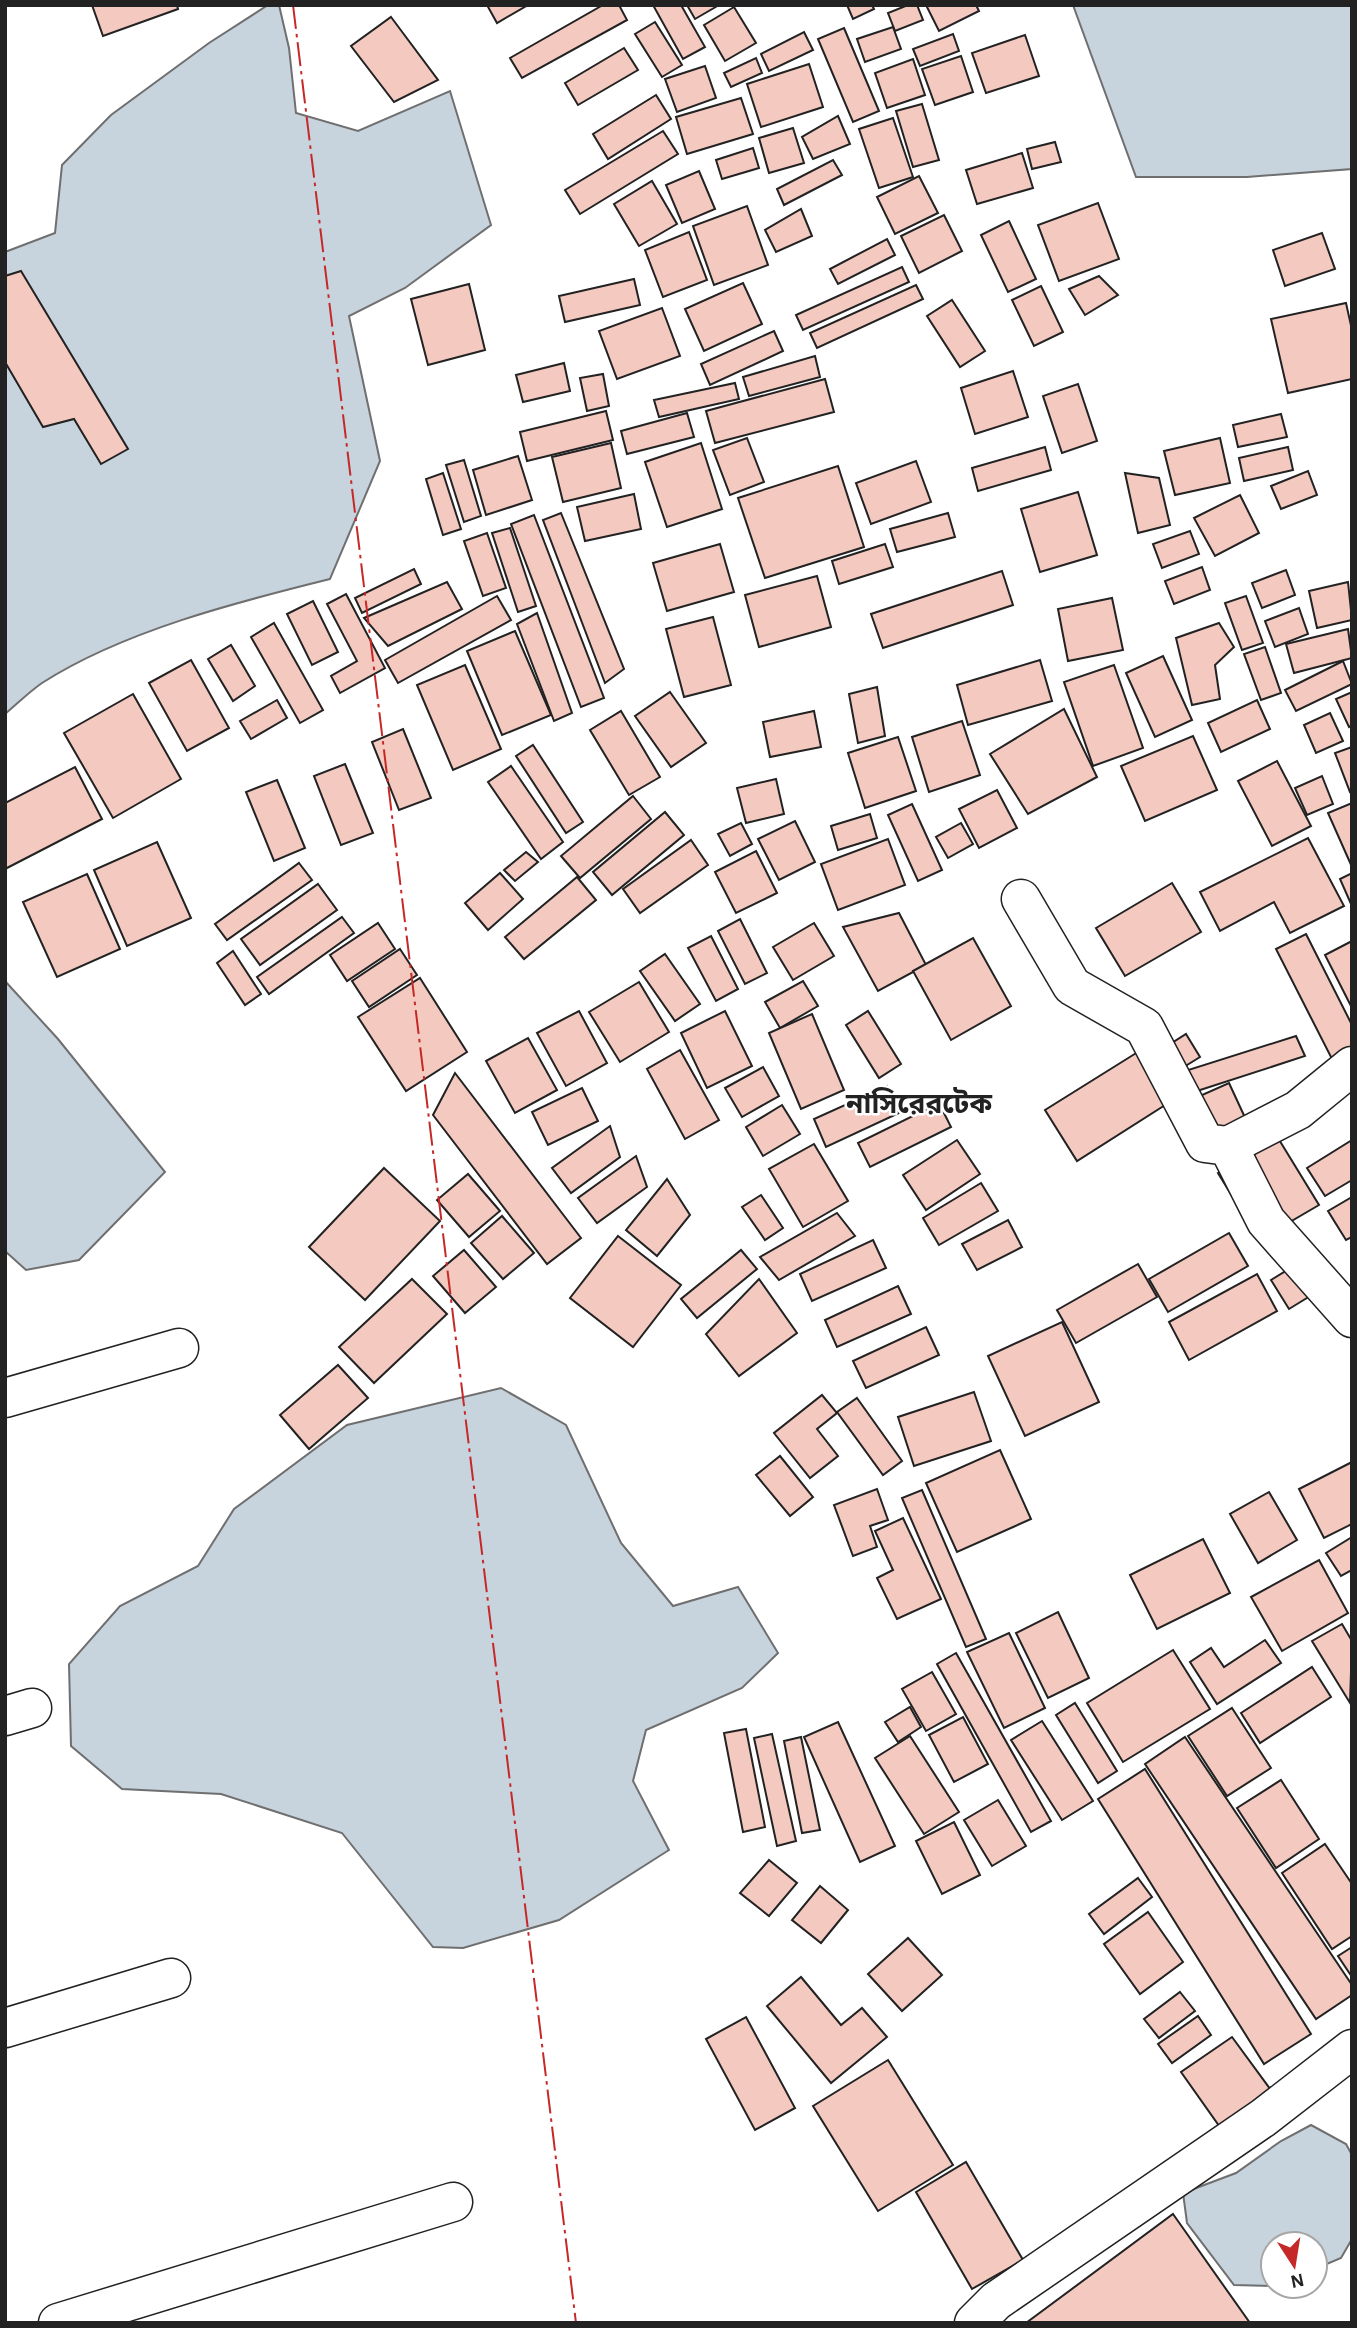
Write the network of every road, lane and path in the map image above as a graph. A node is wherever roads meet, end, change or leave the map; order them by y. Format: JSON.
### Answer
{"nodes":[{"id":1,"x":1021,"y":899,"type":"dead end"},
{"id":2,"x":1352,"y":1066,"type":"edge"},
{"id":3,"x":1228,"y":1146,"type":"junction"},
{"id":4,"x":1352,"y":1318,"type":"edge"},
{"id":5,"x":179,"y":1348,"type":"dead end"},
{"id":6,"x":5,"y":1398,"type":"edge"},
{"id":7,"x":171,"y":1978,"type":"dead end"},
{"id":8,"x":5,"y":2028,"type":"edge"},
{"id":9,"x":1352,"y":2049,"type":"edge"},
{"id":10,"x":453,"y":2202,"type":"dead end"},
{"id":11,"x":58,"y":2323,"type":"edge"},
{"id":12,"x":974,"y":2323,"type":"edge"}],
"edges":[{"from":1,"to":3,"type":"street"},
{"from":2,"to":3,"type":"street"},
{"from":3,"to":4,"type":"street"},
{"from":5,"to":6,"type":"street"},
{"from":7,"to":8,"type":"street"},
{"from":9,"to":12,"type":"street"},
{"from":10,"to":11,"type":"street"}]}
